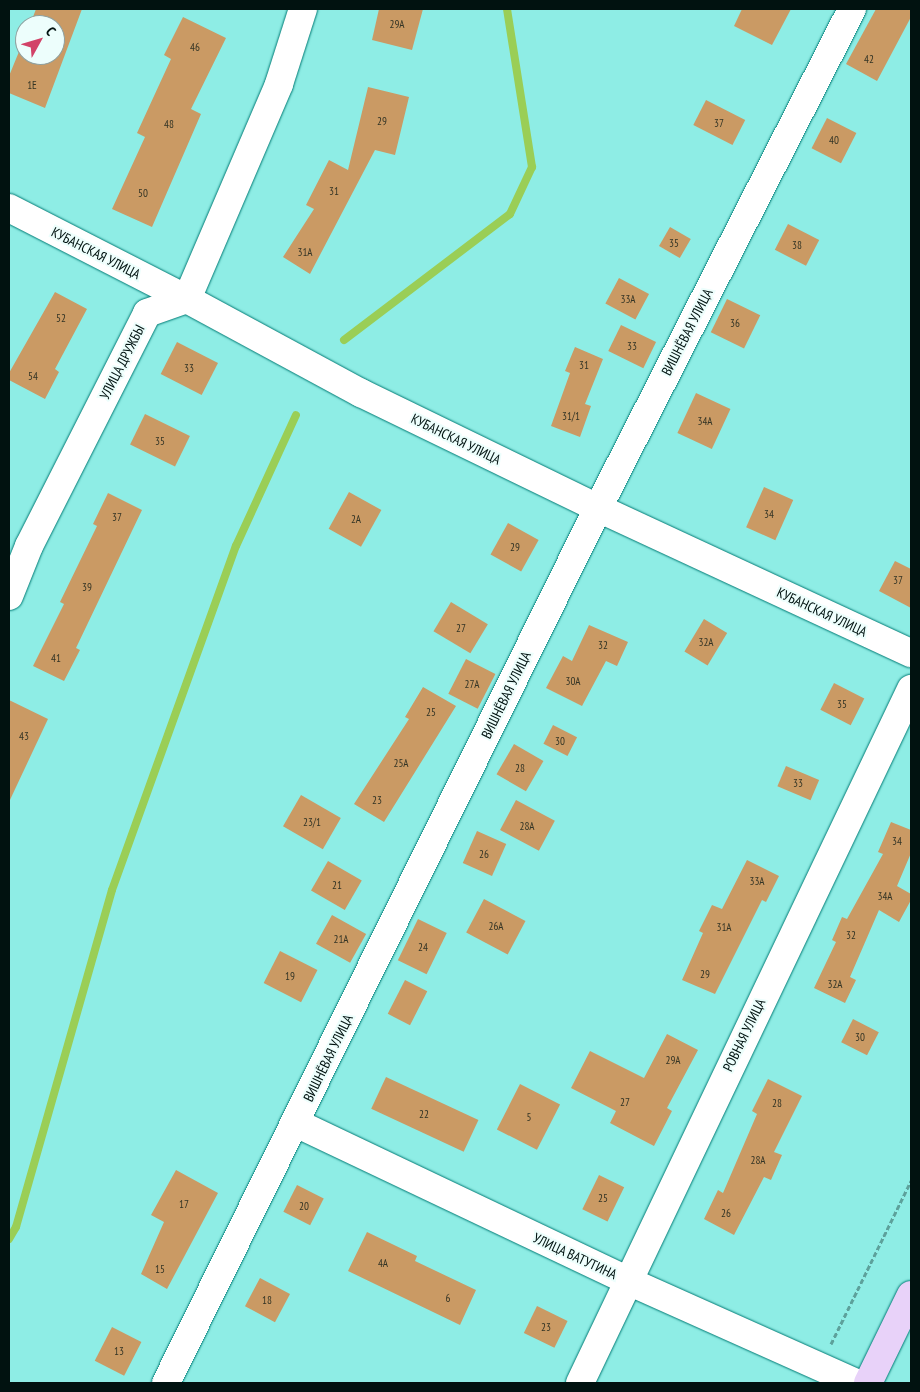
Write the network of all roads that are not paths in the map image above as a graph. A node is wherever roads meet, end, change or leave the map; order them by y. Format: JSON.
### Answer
{"nodes":[{"id":1,"x":303,"y":9,"type":"edge"},
{"id":2,"x":852,"y":9,"type":"edge"},
{"id":3,"x":9,"y":208,"type":"edge"},
{"id":4,"x":187,"y":299,"type":"junction"},
{"id":5,"x":598,"y":508,"type":"junction"},
{"id":6,"x":9,"y":596,"type":"edge"},
{"id":7,"x":911,"y":653,"type":"edge"},
{"id":8,"x":911,"y":689,"type":"edge"},
{"id":9,"x":296,"y":1123,"type":"junction"},
{"id":10,"x":628,"y":1281,"type":"junction"},
{"id":11,"x":911,"y":1295,"type":"edge"},
{"id":12,"x":166,"y":1383,"type":"edge"},
{"id":13,"x":580,"y":1383,"type":"edge"},
{"id":14,"x":856,"y":1383,"type":"edge"},
{"id":15,"x":868,"y":1383,"type":"edge"}],
"edges":[{"from":1,"to":4,"type":"street"},
{"from":2,"to":5,"type":"street","name":"ВИШНЁВАЯ УЛИЦА"},
{"from":3,"to":4,"type":"street","name":"КУБАНСКАЯ УЛИЦА"},
{"from":4,"to":5,"type":"street","name":"КУБАНСКАЯ УЛИЦА"},
{"from":4,"to":6,"type":"street","name":"УЛИЦА ДРУЖБЫ"},
{"from":5,"to":7,"type":"street","name":"КУБАНСКАЯ УЛИЦА"},
{"from":5,"to":9,"type":"street","name":"ВИШНЁВАЯ УЛИЦА"},
{"from":8,"to":10,"type":"street","name":"РОВНАЯ УЛИЦА"},
{"from":9,"to":10,"type":"street","name":"УЛИЦА ВАТУТИНА"},
{"from":9,"to":12,"type":"street","name":"ВИШНЁВАЯ УЛИЦА"},
{"from":10,"to":13,"type":"street","name":"РОВНАЯ УЛИЦА"},
{"from":10,"to":14,"type":"street","name":"УЛИЦА ВАТУТИНА"},
{"from":11,"to":15,"type":"main road"}]}
